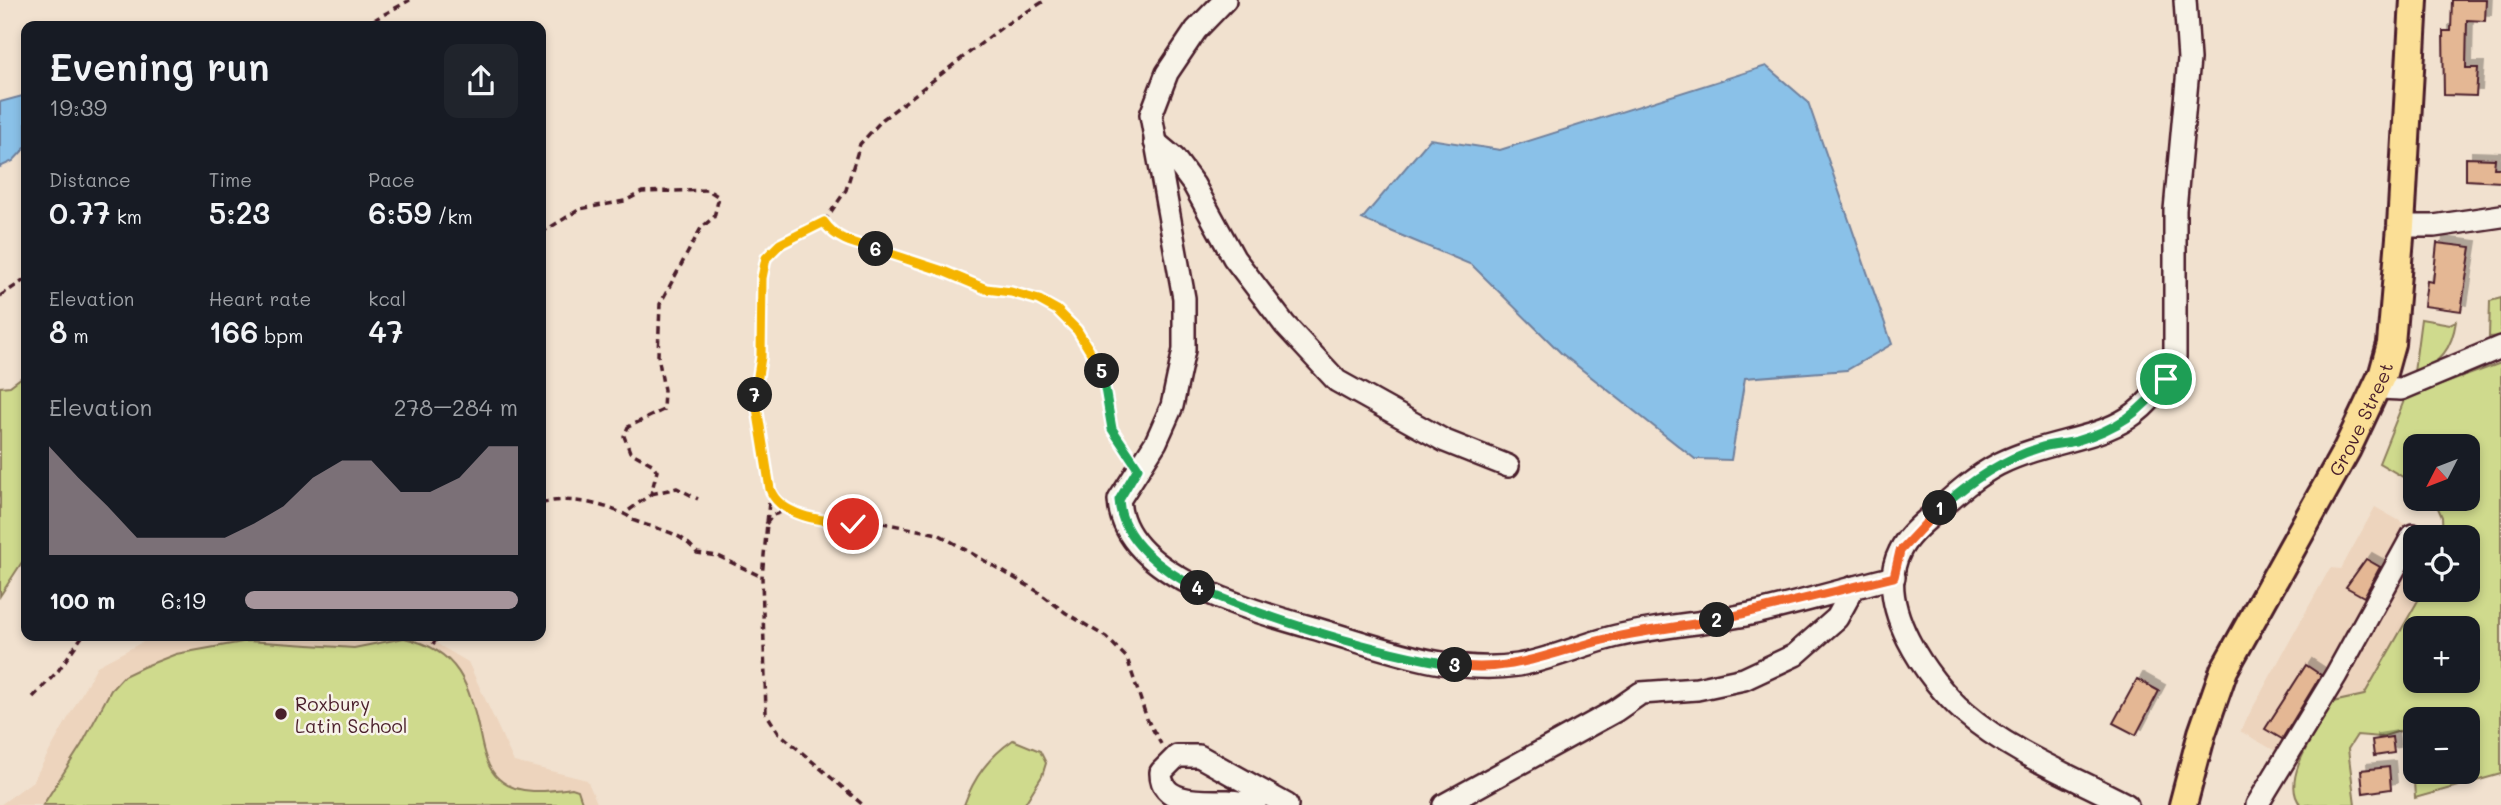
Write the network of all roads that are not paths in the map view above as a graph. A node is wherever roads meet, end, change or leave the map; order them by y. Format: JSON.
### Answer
{"nodes":[{"id":1,"x":1225,"y":0,"type":"edge"},
{"id":2,"x":2185,"y":0,"type":"edge"},
{"id":3,"x":2414,"y":0,"type":"edge"},
{"id":4,"x":1155,"y":142,"type":"junction"},
{"id":5,"x":2501,"y":216,"type":"edge"},
{"id":6,"x":2402,"y":226,"type":"junction"},
{"id":7,"x":2501,"y":347,"type":"edge"},
{"id":8,"x":2379,"y":388,"type":"junction"},
{"id":9,"x":1508,"y":466,"type":"dead end"},
{"id":10,"x":2403,"y":553,"type":"edge"},
{"id":11,"x":1894,"y":577,"type":"junction"},
{"id":12,"x":1854,"y":587,"type":"junction"},
{"id":13,"x":1255,"y":805,"type":"edge"},
{"id":14,"x":1287,"y":805,"type":"edge"},
{"id":15,"x":1444,"y":805,"type":"edge"},
{"id":16,"x":2127,"y":805,"type":"edge"},
{"id":17,"x":2183,"y":805,"type":"edge"},
{"id":18,"x":2257,"y":805,"type":"edge"}],
"edges":[{"from":1,"to":4,"type":"street"},
{"from":2,"to":11,"type":"street"},
{"from":3,"to":6,"type":"main road","name":"Grove Street"},
{"from":4,"to":9,"type":"street"},
{"from":4,"to":12,"type":"street"},
{"from":5,"to":6,"type":"street"},
{"from":6,"to":8,"type":"main road","name":"Grove Street"},
{"from":7,"to":8,"type":"street"},
{"from":8,"to":17,"type":"main road","name":"Grove Street"},
{"from":10,"to":18,"type":"street"},
{"from":11,"to":12,"type":"street"},
{"from":11,"to":16,"type":"street"},
{"from":12,"to":15,"type":"street"},
{"from":13,"to":14,"type":"street"}]}
